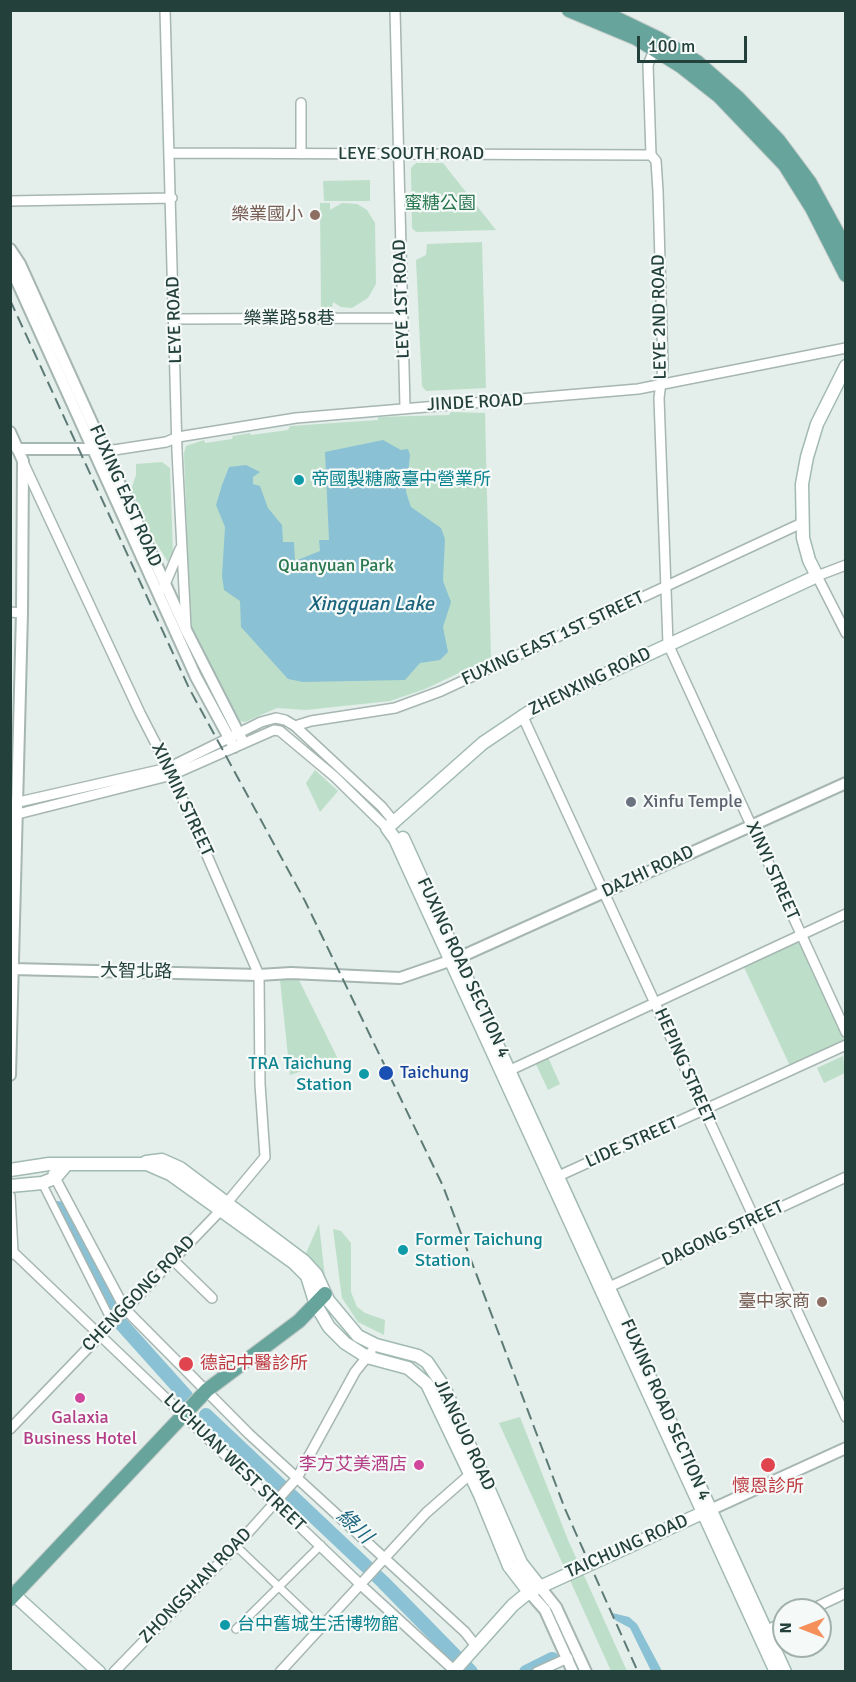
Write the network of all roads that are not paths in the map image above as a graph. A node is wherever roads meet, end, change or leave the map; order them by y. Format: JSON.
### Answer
{"nodes":[{"id":1,"x":165,"y":10,"type":"edge"},
{"id":2,"x":395,"y":10,"type":"edge"},
{"id":3,"x":569,"y":10,"type":"edge"},
{"id":4,"x":599,"y":10,"type":"edge"},
{"id":5,"x":654,"y":50,"type":"junction"},
{"id":6,"x":301,"y":104,"type":"dead end"},
{"id":7,"x":171,"y":153,"type":"junction"},
{"id":8,"x":301,"y":154,"type":"junction"},
{"id":9,"x":398,"y":154,"type":"junction"},
{"id":10,"x":651,"y":155,"type":"junction"},
{"id":11,"x":172,"y":198,"type":"junction"},
{"id":12,"x":10,"y":201,"type":"edge"},
{"id":13,"x":10,"y":249,"type":"edge"},
{"id":14,"x":846,"y":249,"type":"edge"},
{"id":15,"x":10,"y":266,"type":"edge"},
{"id":16,"x":846,"y":275,"type":"edge"},
{"id":17,"x":402,"y":318,"type":"junction"},
{"id":18,"x":175,"y":319,"type":"junction"},
{"id":19,"x":846,"y":348,"type":"edge"},
{"id":20,"x":846,"y":366,"type":"edge"},
{"id":21,"x":662,"y":384,"type":"junction"},
{"id":22,"x":405,"y":406,"type":"junction"},
{"id":23,"x":10,"y":432,"type":"edge"},
{"id":24,"x":178,"y":437,"type":"junction"},
{"id":25,"x":14,"y":449,"type":"edge"},
{"id":26,"x":99,"y":449,"type":"junction"},
{"id":27,"x":23,"y":460,"type":"junction"},
{"id":28,"x":802,"y":523,"type":"junction"},
{"id":29,"x":181,"y":547,"type":"junction"},
{"id":30,"x":846,"y":565,"type":"edge"},
{"id":31,"x":817,"y":576,"type":"junction"},
{"id":32,"x":165,"y":585,"type":"junction"},
{"id":33,"x":664,"y":586,"type":"junction"},
{"id":34,"x":160,"y":596,"type":"junction"},
{"id":35,"x":16,"y":613,"type":"edge"},
{"id":36,"x":186,"y":630,"type":"junction"},
{"id":37,"x":846,"y":633,"type":"edge"},
{"id":38,"x":668,"y":644,"type":"junction"},
{"id":39,"x":522,"y":715,"type":"junction"},
{"id":40,"x":295,"y":726,"type":"junction"},
{"id":41,"x":236,"y":740,"type":"junction"},
{"id":42,"x":170,"y":772,"type":"junction"},
{"id":43,"x":846,"y":783,"type":"edge"},
{"id":44,"x":13,"y":804,"type":"edge"},
{"id":45,"x":13,"y":816,"type":"edge"},
{"id":46,"x":391,"y":825,"type":"junction"},
{"id":47,"x":751,"y":825,"type":"junction"},
{"id":48,"x":604,"y":893,"type":"junction"},
{"id":49,"x":846,"y":914,"type":"edge"},
{"id":50,"x":12,"y":929,"type":"edge"},
{"id":51,"x":800,"y":935,"type":"junction"},
{"id":52,"x":454,"y":960,"type":"junction"},
{"id":53,"x":12,"y":969,"type":"junction"},
{"id":54,"x":259,"y":975,"type":"junction"},
{"id":55,"x":655,"y":1002,"type":"junction"},
{"id":56,"x":11,"y":1026,"type":"edge"},
{"id":57,"x":846,"y":1032,"type":"edge"},
{"id":58,"x":846,"y":1045,"type":"edge"},
{"id":59,"x":506,"y":1072,"type":"junction"},
{"id":60,"x":10,"y":1075,"type":"edge"},
{"id":61,"x":704,"y":1110,"type":"junction"},
{"id":62,"x":265,"y":1157,"type":"joint"},
{"id":63,"x":49,"y":1164,"type":"junction"},
{"id":64,"x":67,"y":1164,"type":"junction"},
{"id":65,"x":10,"y":1170,"type":"edge"},
{"id":66,"x":846,"y":1177,"type":"edge"},
{"id":67,"x":55,"y":1178,"type":"junction"},
{"id":68,"x":554,"y":1178,"type":"junction"},
{"id":69,"x":42,"y":1183,"type":"junction"},
{"id":70,"x":10,"y":1186,"type":"edge"},
{"id":71,"x":10,"y":1197,"type":"edge"},
{"id":72,"x":223,"y":1208,"type":"junction"},
{"id":73,"x":755,"y":1219,"type":"junction"},
{"id":74,"x":12,"y":1254,"type":"edge"},
{"id":75,"x":172,"y":1259,"type":"junction"},
{"id":76,"x":605,"y":1289,"type":"junction"},
{"id":77,"x":212,"y":1298,"type":"dead end"},
{"id":78,"x":320,"y":1299,"type":"junction"},
{"id":79,"x":125,"y":1309,"type":"junction"},
{"id":80,"x":112,"y":1322,"type":"junction"},
{"id":81,"x":100,"y":1335,"type":"junction"},
{"id":82,"x":376,"y":1345,"type":"junction"},
{"id":83,"x":367,"y":1357,"type":"junction"},
{"id":84,"x":205,"y":1392,"type":"junction"},
{"id":85,"x":186,"y":1413,"type":"junction"},
{"id":86,"x":846,"y":1418,"type":"edge"},
{"id":87,"x":10,"y":1429,"type":"edge"},
{"id":88,"x":846,"y":1448,"type":"edge"},
{"id":89,"x":475,"y":1470,"type":"junction"},
{"id":90,"x":294,"y":1482,"type":"junction"},
{"id":91,"x":277,"y":1502,"type":"junction"},
{"id":92,"x":706,"y":1512,"type":"junction"},
{"id":93,"x":321,"y":1545,"type":"junction"},
{"id":94,"x":236,"y":1546,"type":"junction"},
{"id":95,"x":382,"y":1562,"type":"junction"},
{"id":96,"x":364,"y":1583,"type":"junction"},
{"id":97,"x":279,"y":1587,"type":"junction"},
{"id":98,"x":535,"y":1590,"type":"junction"},
{"id":99,"x":846,"y":1593,"type":"edge"},
{"id":100,"x":12,"y":1595,"type":"edge"},
{"id":101,"x":832,"y":1600,"type":"edge"},
{"id":102,"x":322,"y":1628,"type":"junction"},
{"id":103,"x":772,"y":1628,"type":"edge"},
{"id":104,"x":236,"y":1629,"type":"dead end"},
{"id":105,"x":763,"y":1632,"type":"junction"},
{"id":106,"x":568,"y":1658,"type":"junction"},
{"id":107,"x":462,"y":1663,"type":"edge"},
{"id":108,"x":99,"y":1671,"type":"edge"},
{"id":109,"x":114,"y":1671,"type":"edge"},
{"id":110,"x":280,"y":1671,"type":"edge"},
{"id":111,"x":537,"y":1671,"type":"edge"},
{"id":112,"x":573,"y":1671,"type":"edge"},
{"id":113,"x":586,"y":1671,"type":"edge"},
{"id":114,"x":776,"y":1671,"type":"edge"},
{"id":115,"x":785,"y":1671,"type":"edge"}],
"edges":[{"from":1,"to":7,"type":"street","name":"LEYE ROAD"},
{"from":2,"to":9,"type":"street","name":"LEYE 1ST ROAD"},
{"from":3,"to":5,"type":"main road"},
{"from":4,"to":14,"type":"main road"},
{"from":5,"to":10,"type":"street","name":"LEYE 2ND ROAD"},
{"from":5,"to":16,"type":"main road"},
{"from":6,"to":8,"type":"street"},
{"from":7,"to":8,"type":"street","name":"LEYE SOUTH ROAD"},
{"from":7,"to":11,"type":"street","name":"LEYE ROAD"},
{"from":8,"to":9,"type":"street","name":"LEYE SOUTH ROAD"},
{"from":9,"to":10,"type":"street","name":"LEYE SOUTH ROAD"},
{"from":9,"to":17,"type":"street","name":"LEYE 1ST ROAD"},
{"from":10,"to":21,"type":"street","name":"LEYE 2ND ROAD"},
{"from":11,"to":12,"type":"street"},
{"from":11,"to":18,"type":"street","name":"LEYE ROAD"},
{"from":13,"to":26,"type":"street","name":"FUXING EAST ROAD"},
{"from":15,"to":26,"type":"street","name":"FUXING EAST ROAD"},
{"from":17,"to":18,"type":"street","name":"樂業路58巷"},
{"from":17,"to":22,"type":"street","name":"LEYE 1ST ROAD"},
{"from":18,"to":24,"type":"street","name":"LEYE ROAD"},
{"from":19,"to":21,"type":"street","name":"JINDE ROAD"},
{"from":20,"to":28,"type":"main road"},
{"from":21,"to":22,"type":"street","name":"JINDE ROAD"},
{"from":21,"to":33,"type":"street","name":"LEYE 2ND ROAD"},
{"from":22,"to":24,"type":"street","name":"JINDE ROAD"},
{"from":23,"to":25,"type":"street"},
{"from":24,"to":26,"type":"street","name":"JINDE ROAD"},
{"from":24,"to":29,"type":"street","name":"LEYE ROAD"},
{"from":25,"to":26,"type":"street"},
{"from":25,"to":27,"type":"street"},
{"from":26,"to":32,"type":"street","name":"FUXING EAST ROAD"},
{"from":26,"to":34,"type":"street","name":"FUXING EAST ROAD"},
{"from":27,"to":35,"type":"street"},
{"from":27,"to":42,"type":"street","name":"XINMIN STREET"},
{"from":28,"to":31,"type":"main road"},
{"from":28,"to":33,"type":"street","name":"FUXING EAST 1ST STREET"},
{"from":29,"to":32,"type":"street"},
{"from":29,"to":36,"type":"street","name":"LEYE ROAD"},
{"from":30,"to":31,"type":"street"},
{"from":31,"to":37,"type":"street"},
{"from":31,"to":38,"type":"main road","name":"ZHENXING ROAD"},
{"from":32,"to":34,"type":"street"},
{"from":32,"to":36,"type":"street","name":"FUXING EAST ROAD"},
{"from":33,"to":38,"type":"street","name":"LEYE 2ND ROAD"},
{"from":33,"to":40,"type":"street","name":"FUXING EAST 1ST STREET"},
{"from":34,"to":41,"type":"street","name":"FUXING EAST ROAD"},
{"from":35,"to":44,"type":"street"},
{"from":36,"to":41,"type":"street","name":"FUXING EAST ROAD"},
{"from":38,"to":39,"type":"main road","name":"ZHENXING ROAD"},
{"from":38,"to":47,"type":"street","name":"XINYI STREET"},
{"from":39,"to":46,"type":"main road","name":"ZHENXING ROAD"},
{"from":39,"to":48,"type":"street","name":"HEPING STREET"},
{"from":40,"to":41,"type":"street","name":"FUXING ROAD SECTION 4"},
{"from":40,"to":46,"type":"street","name":"FUXING ROAD SECTION 4"},
{"from":41,"to":42,"type":"street","name":"FUXING ROAD SECTION 4"},
{"from":41,"to":46,"type":"street","name":"FUXING ROAD SECTION 4"},
{"from":42,"to":44,"type":"street","name":"FUXING ROAD SECTION 4"},
{"from":42,"to":45,"type":"street","name":"FUXING ROAD SECTION 4"},
{"from":42,"to":54,"type":"street","name":"XINMIN STREET"},
{"from":43,"to":47,"type":"street","name":"DAZHI ROAD"},
{"from":44,"to":45,"type":"street"},
{"from":45,"to":50,"type":"street"},
{"from":46,"to":52,"type":"main road","name":"FUXING ROAD SECTION 4"},
{"from":47,"to":48,"type":"street","name":"DAZHI ROAD"},
{"from":47,"to":51,"type":"street","name":"XINYI STREET"},
{"from":48,"to":52,"type":"street","name":"DAZHI ROAD"},
{"from":48,"to":55,"type":"street","name":"HEPING STREET"},
{"from":49,"to":51,"type":"street"},
{"from":50,"to":53,"type":"street"},
{"from":51,"to":55,"type":"street"},
{"from":51,"to":57,"type":"street","name":"XINYI STREET"},
{"from":52,"to":54,"type":"street","name":"DAZHI ROAD"},
{"from":52,"to":59,"type":"main road","name":"FUXING ROAD SECTION 4"},
{"from":53,"to":54,"type":"street","name":"大智北路"},
{"from":53,"to":56,"type":"street"},
{"from":54,"to":62,"type":"street","name":"XINMIN STREET"},
{"from":55,"to":59,"type":"street"},
{"from":55,"to":61,"type":"street","name":"HEPING STREET"},
{"from":56,"to":60,"type":"street"},
{"from":58,"to":61,"type":"street","name":"LIDE STREET"},
{"from":59,"to":68,"type":"main road","name":"FUXING ROAD SECTION 4"},
{"from":61,"to":68,"type":"street","name":"LIDE STREET"},
{"from":61,"to":73,"type":"street","name":"HEPING STREET"},
{"from":62,"to":72,"type":"street","name":"CHENGGONG ROAD"},
{"from":63,"to":64,"type":"main road","name":"JIANGUO ROAD"},
{"from":63,"to":65,"type":"main road","name":"JIANGUO ROAD"},
{"from":63,"to":67,"type":"street"},
{"from":64,"to":67,"type":"main road"},
{"from":64,"to":72,"type":"main road","name":"JIANGUO ROAD"},
{"from":66,"to":73,"type":"street","name":"DAGONG STREET"},
{"from":67,"to":69,"type":"main road"},
{"from":67,"to":79,"type":"street"},
{"from":68,"to":76,"type":"main road","name":"FUXING ROAD SECTION 4"},
{"from":69,"to":70,"type":"main road"},
{"from":69,"to":80,"type":"street"},
{"from":71,"to":74,"type":"street"},
{"from":72,"to":75,"type":"street","name":"CHENGGONG ROAD"},
{"from":72,"to":78,"type":"main road","name":"JIANGUO ROAD"},
{"from":73,"to":76,"type":"street","name":"DAGONG STREET"},
{"from":73,"to":86,"type":"street","name":"HEPING STREET"},
{"from":74,"to":81,"type":"street","name":"LUCHUAN WEST STREET"},
{"from":75,"to":77,"type":"street"},
{"from":75,"to":79,"type":"street","name":"CHENGGONG ROAD"},
{"from":76,"to":92,"type":"main road","name":"FUXING ROAD SECTION 4"},
{"from":78,"to":82,"type":"main road","name":"JIANGUO ROAD"},
{"from":78,"to":83,"type":"main road","name":"JIANGUO ROAD"},
{"from":78,"to":84,"type":"main road"},
{"from":79,"to":80,"type":"street","name":"CHENGGONG ROAD"},
{"from":79,"to":84,"type":"street"},
{"from":80,"to":81,"type":"street","name":"CHENGGONG ROAD"},
{"from":81,"to":85,"type":"street","name":"LUCHUAN WEST STREET"},
{"from":81,"to":87,"type":"street","name":"CHENGGONG ROAD"},
{"from":82,"to":83,"type":"street"},
{"from":82,"to":89,"type":"main road","name":"JIANGUO ROAD"},
{"from":83,"to":89,"type":"main road","name":"JIANGUO ROAD"},
{"from":83,"to":90,"type":"street"},
{"from":84,"to":85,"type":"main road"},
{"from":84,"to":90,"type":"street"},
{"from":85,"to":91,"type":"street","name":"LUCHUAN WEST STREET"},
{"from":85,"to":100,"type":"main road"},
{"from":88,"to":92,"type":"street","name":"TAICHUNG ROAD"},
{"from":89,"to":95,"type":"street"},
{"from":89,"to":98,"type":"main road","name":"JIANGUO ROAD"},
{"from":90,"to":91,"type":"street","name":"ZHONGSHAN ROAD"},
{"from":90,"to":95,"type":"street"},
{"from":91,"to":93,"type":"street","name":"LUCHUAN WEST STREET"},
{"from":91,"to":94,"type":"street","name":"ZHONGSHAN ROAD"},
{"from":92,"to":98,"type":"main road","name":"TAICHUNG ROAD"},
{"from":92,"to":105,"type":"main road","name":"FUXING ROAD SECTION 4"},
{"from":93,"to":96,"type":"street","name":"LUCHUAN WEST STREET"},
{"from":93,"to":97,"type":"street"},
{"from":94,"to":97,"type":"street"},
{"from":94,"to":109,"type":"street","name":"ZHONGSHAN ROAD"},
{"from":95,"to":96,"type":"street"},
{"from":95,"to":107,"type":"street"},
{"from":96,"to":102,"type":"street"},
{"from":96,"to":107,"type":"street","name":"LUCHUAN WEST STREET"},
{"from":97,"to":102,"type":"street"},
{"from":97,"to":104,"type":"street"},
{"from":98,"to":106,"type":"street","name":"JIANGUO ROAD"},
{"from":98,"to":107,"type":"main road","name":"TAICHUNG ROAD"},
{"from":98,"to":113,"type":"street","name":"JIANGUO ROAD"},
{"from":99,"to":101,"type":"street"},
{"from":100,"to":108,"type":"main road"},
{"from":102,"to":110,"type":"street"},
{"from":103,"to":105,"type":"street"},
{"from":105,"to":114,"type":"main road"},
{"from":105,"to":115,"type":"main road"},
{"from":106,"to":111,"type":"street"},
{"from":106,"to":112,"type":"street","name":"JIANGUO ROAD"}]}
